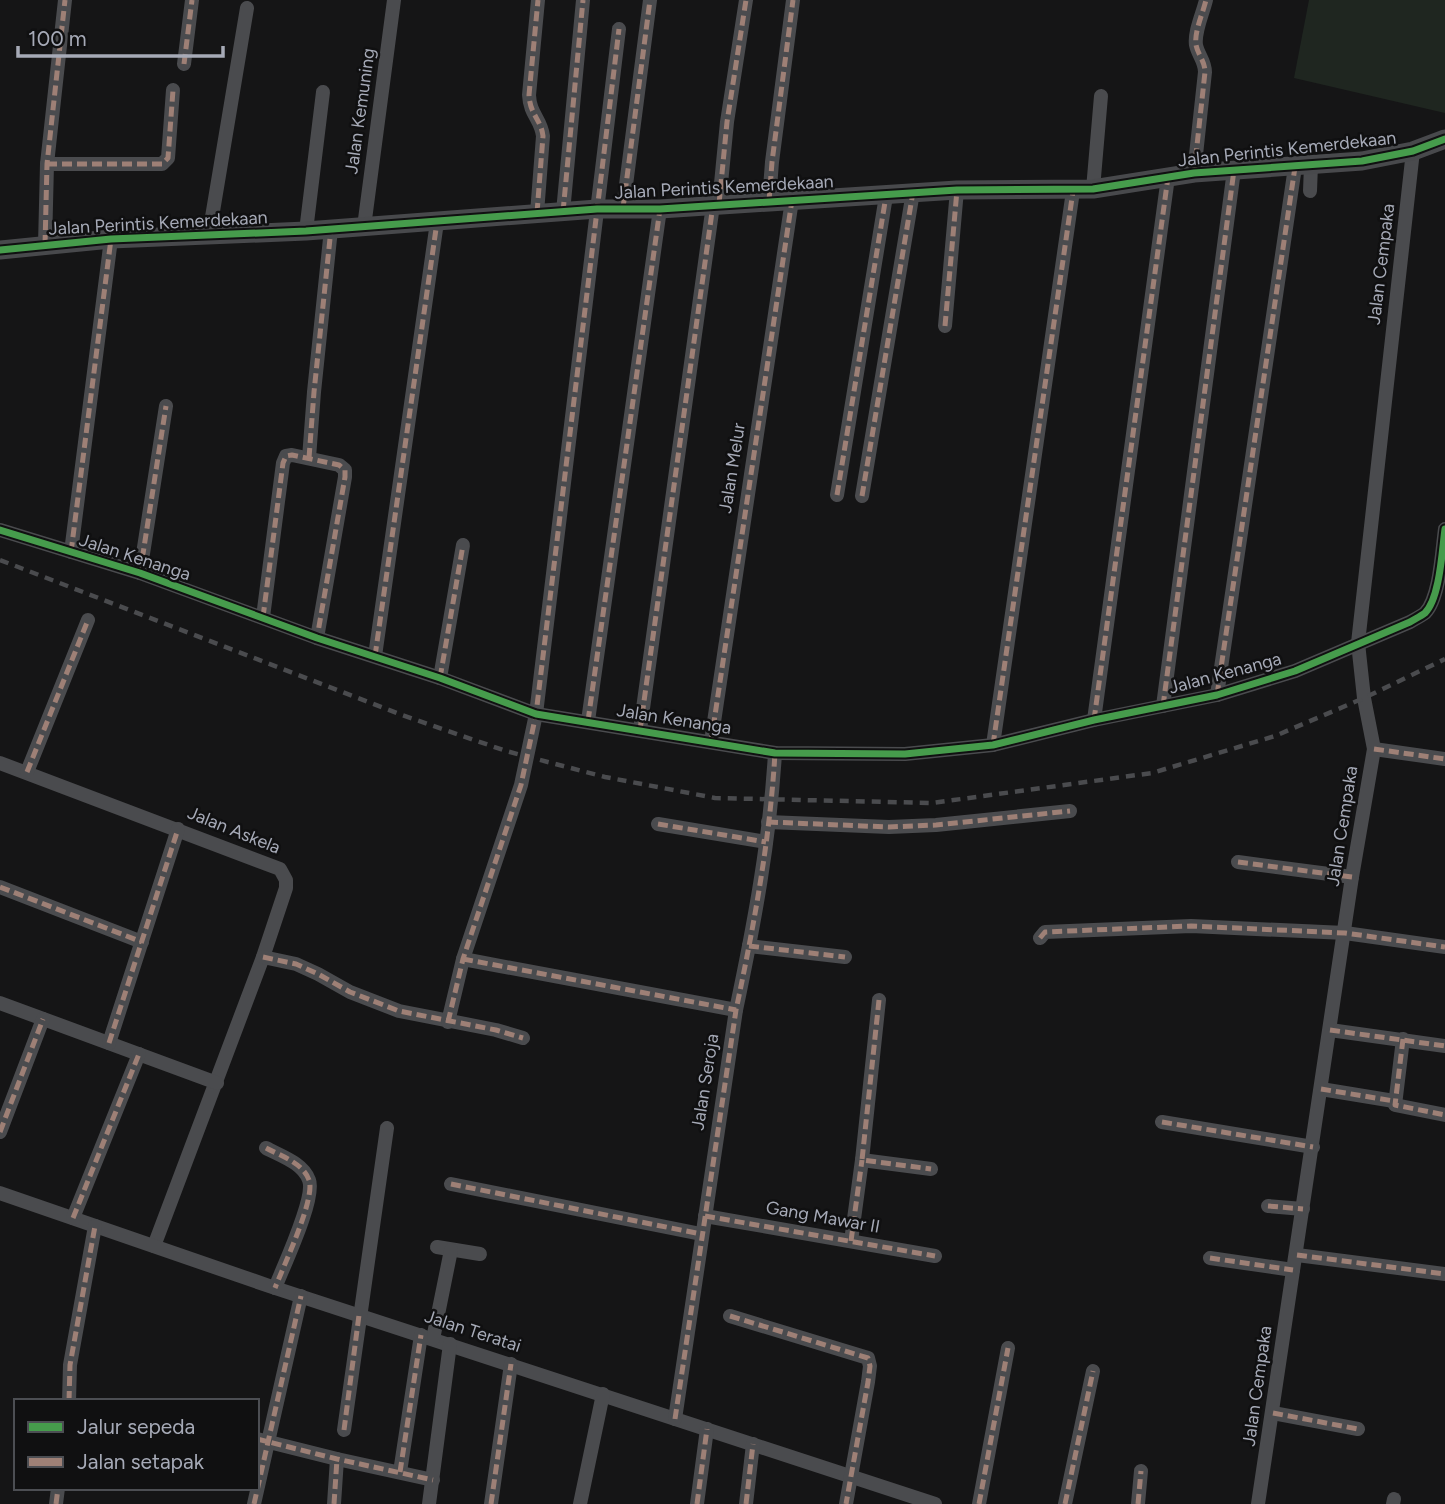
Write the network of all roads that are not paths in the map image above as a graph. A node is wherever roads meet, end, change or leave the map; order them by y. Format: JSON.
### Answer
{"nodes":[{"id":1,"x":65,"y":0,"type":"edge"},
{"id":2,"x":192,"y":0,"type":"edge"},
{"id":3,"x":394,"y":0,"type":"edge"},
{"id":4,"x":538,"y":0,"type":"edge"},
{"id":5,"x":583,"y":0,"type":"edge"},
{"id":6,"x":650,"y":0,"type":"edge"},
{"id":7,"x":746,"y":0,"type":"edge"},
{"id":8,"x":793,"y":0,"type":"edge"},
{"id":9,"x":1206,"y":0,"type":"edge"},
{"id":10,"x":247,"y":8,"type":"dead end"},
{"id":11,"x":620,"y":29,"type":"dead end"},
{"id":12,"x":184,"y":64,"type":"dead end"},
{"id":13,"x":173,"y":90,"type":"dead end"},
{"id":14,"x":323,"y":92,"type":"dead end"},
{"id":15,"x":1101,"y":96,"type":"dead end"},
{"id":16,"x":1445,"y":139,"type":"edge"},
{"id":17,"x":1413,"y":151,"type":"junction"},
{"id":18,"x":47,"y":164,"type":"junction"},
{"id":19,"x":1303,"y":166,"type":"junction"},
{"id":20,"x":1234,"y":170,"type":"junction"},
{"id":21,"x":1194,"y":173,"type":"junction"},
{"id":22,"x":1168,"y":177,"type":"junction"},
{"id":23,"x":1093,"y":189,"type":"junction"},
{"id":24,"x":957,"y":190,"type":"junction"},
{"id":25,"x":1073,"y":191,"type":"junction"},
{"id":26,"x":1310,"y":191,"type":"dead end"},
{"id":27,"x":913,"y":192,"type":"junction"},
{"id":28,"x":886,"y":196,"type":"junction"},
{"id":29,"x":792,"y":200,"type":"junction"},
{"id":30,"x":769,"y":201,"type":"junction"},
{"id":31,"x":716,"y":204,"type":"junction"},
{"id":32,"x":623,"y":208,"type":"junction"},
{"id":33,"x":597,"y":209,"type":"junction"},
{"id":34,"x":660,"y":209,"type":"junction"},
{"id":35,"x":563,"y":212,"type":"junction"},
{"id":36,"x":537,"y":213,"type":"junction"},
{"id":37,"x":437,"y":222,"type":"junction"},
{"id":38,"x":363,"y":227,"type":"junction"},
{"id":39,"x":331,"y":229,"type":"junction"},
{"id":40,"x":306,"y":231,"type":"junction"},
{"id":41,"x":209,"y":234,"type":"junction"},
{"id":42,"x":111,"y":239,"type":"junction"},
{"id":43,"x":45,"y":245,"type":"junction"},
{"id":44,"x":0,"y":250,"type":"edge"},
{"id":45,"x":945,"y":326,"type":"dead end"},
{"id":46,"x":166,"y":406,"type":"dead end"},
{"id":47,"x":309,"y":458,"type":"junction"},
{"id":48,"x":837,"y":495,"type":"dead end"},
{"id":49,"x":862,"y":496,"type":"dead end"},
{"id":50,"x":1445,"y":529,"type":"edge"},
{"id":51,"x":0,"y":530,"type":"edge"},
{"id":52,"x":463,"y":545,"type":"dead end"},
{"id":53,"x":71,"y":552,"type":"junction"},
{"id":54,"x":140,"y":573,"type":"junction"},
{"id":55,"x":263,"y":617,"type":"junction"},
{"id":56,"x":88,"y":620,"type":"dead end"},
{"id":57,"x":317,"y":638,"type":"junction"},
{"id":58,"x":1358,"y":643,"type":"junction"},
{"id":59,"x":375,"y":656,"type":"junction"},
{"id":60,"x":440,"y":678,"type":"junction"},
{"id":61,"x":1217,"y":695,"type":"junction"},
{"id":62,"x":1163,"y":706,"type":"junction"},
{"id":63,"x":536,"y":714,"type":"junction"},
{"id":64,"x":1094,"y":720,"type":"junction"},
{"id":65,"x":589,"y":721,"type":"junction"},
{"id":66,"x":640,"y":730,"type":"junction"},
{"id":67,"x":710,"y":742,"type":"junction"},
{"id":68,"x":993,"y":745,"type":"junction"},
{"id":69,"x":1374,"y":748,"type":"junction"},
{"id":70,"x":775,"y":752,"type":"junction"},
{"id":71,"x":1445,"y":759,"type":"edge"},
{"id":72,"x":0,"y":763,"type":"edge"},
{"id":73,"x":27,"y":772,"type":"junction"},
{"id":74,"x":1070,"y":811,"type":"dead end"},
{"id":75,"x":768,"y":822,"type":"junction"},
{"id":76,"x":658,"y":824,"type":"dead end"},
{"id":77,"x":178,"y":829,"type":"junction"},
{"id":78,"x":766,"y":842,"type":"junction"},
{"id":79,"x":1238,"y":862,"type":"dead end"},
{"id":80,"x":1352,"y":877,"type":"junction"},
{"id":81,"x":0,"y":887,"type":"edge"},
{"id":82,"x":1345,"y":933,"type":"junction"},
{"id":83,"x":1040,"y":938,"type":"dead end"},
{"id":84,"x":142,"y":942,"type":"junction"},
{"id":85,"x":749,"y":946,"type":"junction"},
{"id":86,"x":1445,"y":947,"type":"edge"},
{"id":87,"x":263,"y":957,"type":"junction"},
{"id":88,"x":845,"y":957,"type":"dead end"},
{"id":89,"x":463,"y":959,"type":"junction"},
{"id":90,"x":879,"y":1000,"type":"dead end"},
{"id":91,"x":0,"y":1003,"type":"edge"},
{"id":92,"x":736,"y":1010,"type":"junction"},
{"id":93,"x":43,"y":1019,"type":"junction"},
{"id":94,"x":447,"y":1022,"type":"junction"},
{"id":95,"x":1330,"y":1030,"type":"junction"},
{"id":96,"x":523,"y":1038,"type":"dead end"},
{"id":97,"x":1403,"y":1039,"type":"junction"},
{"id":98,"x":109,"y":1043,"type":"junction"},
{"id":99,"x":1445,"y":1046,"type":"edge"},
{"id":100,"x":139,"y":1054,"type":"junction"},
{"id":101,"x":217,"y":1083,"type":"junction"},
{"id":102,"x":1321,"y":1089,"type":"junction"},
{"id":103,"x":1394,"y":1101,"type":"junction"},
{"id":104,"x":1445,"y":1115,"type":"edge"},
{"id":105,"x":1162,"y":1122,"type":"dead end"},
{"id":106,"x":387,"y":1128,"type":"dead end"},
{"id":107,"x":0,"y":1132,"type":"edge"},
{"id":108,"x":1312,"y":1147,"type":"junction"},
{"id":109,"x":266,"y":1149,"type":"dead end"},
{"id":110,"x":862,"y":1160,"type":"junction"},
{"id":111,"x":932,"y":1169,"type":"dead end"},
{"id":112,"x":451,"y":1184,"type":"dead end"},
{"id":113,"x":0,"y":1194,"type":"edge"},
{"id":114,"x":1268,"y":1206,"type":"dead end"},
{"id":115,"x":1303,"y":1209,"type":"junction"},
{"id":116,"x":705,"y":1216,"type":"junction"},
{"id":117,"x":74,"y":1217,"type":"junction"},
{"id":118,"x":95,"y":1226,"type":"junction"},
{"id":119,"x":701,"y":1234,"type":"junction"},
{"id":120,"x":851,"y":1241,"type":"junction"},
{"id":121,"x":155,"y":1246,"type":"junction"},
{"id":122,"x":437,"y":1247,"type":"dead end"},
{"id":123,"x":452,"y":1251,"type":"junction"},
{"id":124,"x":480,"y":1254,"type":"dead end"},
{"id":125,"x":1297,"y":1255,"type":"junction"},
{"id":126,"x":935,"y":1256,"type":"dead end"},
{"id":127,"x":1210,"y":1258,"type":"dead end"},
{"id":128,"x":1293,"y":1270,"type":"junction"},
{"id":129,"x":1445,"y":1274,"type":"edge"},
{"id":130,"x":275,"y":1288,"type":"junction"},
{"id":131,"x":300,"y":1296,"type":"junction"},
{"id":132,"x":359,"y":1315,"type":"junction"},
{"id":133,"x":730,"y":1316,"type":"dead end"},
{"id":134,"x":427,"y":1337,"type":"junction"},
{"id":135,"x":450,"y":1344,"type":"junction"},
{"id":136,"x":1008,"y":1348,"type":"dead end"},
{"id":137,"x":511,"y":1364,"type":"junction"},
{"id":138,"x":1093,"y":1371,"type":"dead end"},
{"id":139,"x":603,"y":1394,"type":"junction"},
{"id":140,"x":72,"y":1399,"type":"edge"},
{"id":141,"x":1273,"y":1413,"type":"junction"},
{"id":142,"x":675,"y":1419,"type":"junction"},
{"id":143,"x":708,"y":1429,"type":"junction"},
{"id":144,"x":1358,"y":1429,"type":"dead end"},
{"id":145,"x":344,"y":1430,"type":"dead end"},
{"id":146,"x":262,"y":1440,"type":"edge"},
{"id":147,"x":753,"y":1444,"type":"junction"},
{"id":148,"x":337,"y":1459,"type":"junction"},
{"id":149,"x":259,"y":1464,"type":"edge"},
{"id":150,"x":1141,"y":1471,"type":"dead end"},
{"id":151,"x":400,"y":1472,"type":"junction"},
{"id":152,"x":850,"y":1476,"type":"junction"},
{"id":153,"x":433,"y":1480,"type":"junction"},
{"id":154,"x":334,"y":1504,"type":"edge"},
{"id":155,"x":429,"y":1504,"type":"edge"},
{"id":156,"x":491,"y":1504,"type":"edge"},
{"id":157,"x":580,"y":1504,"type":"edge"},
{"id":158,"x":698,"y":1504,"type":"edge"},
{"id":159,"x":746,"y":1504,"type":"edge"},
{"id":160,"x":846,"y":1504,"type":"edge"},
{"id":161,"x":934,"y":1504,"type":"edge"},
{"id":162,"x":979,"y":1504,"type":"edge"},
{"id":163,"x":1065,"y":1504,"type":"edge"},
{"id":164,"x":1138,"y":1504,"type":"edge"},
{"id":165,"x":1258,"y":1504,"type":"edge"}],
"edges":[{"from":1,"to":18,"type":"street"},
{"from":2,"to":12,"type":"street"},
{"from":3,"to":38,"type":"street","name":"Jalan Kemuning"},
{"from":4,"to":36,"type":"street"},
{"from":5,"to":35,"type":"street"},
{"from":6,"to":32,"type":"street"},
{"from":7,"to":31,"type":"street"},
{"from":8,"to":30,"type":"street"},
{"from":9,"to":21,"type":"street"},
{"from":10,"to":41,"type":"street"},
{"from":11,"to":33,"type":"street"},
{"from":13,"to":18,"type":"street"},
{"from":14,"to":40,"type":"street"},
{"from":15,"to":23,"type":"street"},
{"from":16,"to":17,"type":"street","name":"Jalan Perintis Kemerdekaan"},
{"from":17,"to":19,"type":"street","name":"Jalan Perintis Kemerdekaan"},
{"from":17,"to":58,"type":"street","name":"Jalan Cempaka"},
{"from":18,"to":43,"type":"street"},
{"from":19,"to":20,"type":"street","name":"Jalan Perintis Kemerdekaan"},
{"from":19,"to":26,"type":"street"},
{"from":19,"to":61,"type":"street"},
{"from":20,"to":21,"type":"street","name":"Jalan Perintis Kemerdekaan"},
{"from":20,"to":62,"type":"street"},
{"from":21,"to":22,"type":"street","name":"Jalan Perintis Kemerdekaan"},
{"from":22,"to":23,"type":"street","name":"Jalan Perintis Kemerdekaan"},
{"from":22,"to":64,"type":"street"},
{"from":23,"to":25,"type":"street","name":"Jalan Perintis Kemerdekaan"},
{"from":24,"to":25,"type":"street","name":"Jalan Perintis Kemerdekaan"},
{"from":24,"to":27,"type":"street","name":"Jalan Perintis Kemerdekaan"},
{"from":24,"to":45,"type":"street"},
{"from":25,"to":68,"type":"street"},
{"from":27,"to":28,"type":"street","name":"Jalan Perintis Kemerdekaan"},
{"from":27,"to":49,"type":"street"},
{"from":28,"to":29,"type":"street","name":"Jalan Perintis Kemerdekaan"},
{"from":28,"to":48,"type":"street"},
{"from":29,"to":30,"type":"street","name":"Jalan Perintis Kemerdekaan"},
{"from":29,"to":67,"type":"street","name":"Jalan Melur"},
{"from":30,"to":31,"type":"street","name":"Jalan Perintis Kemerdekaan"},
{"from":31,"to":34,"type":"street","name":"Jalan Perintis Kemerdekaan"},
{"from":31,"to":66,"type":"street"},
{"from":32,"to":33,"type":"street","name":"Jalan Perintis Kemerdekaan"},
{"from":32,"to":34,"type":"street","name":"Jalan Perintis Kemerdekaan"},
{"from":33,"to":35,"type":"street","name":"Jalan Perintis Kemerdekaan"},
{"from":33,"to":63,"type":"street"},
{"from":34,"to":65,"type":"street"},
{"from":35,"to":36,"type":"street","name":"Jalan Perintis Kemerdekaan"},
{"from":36,"to":37,"type":"street","name":"Jalan Perintis Kemerdekaan"},
{"from":37,"to":38,"type":"street","name":"Jalan Perintis Kemerdekaan"},
{"from":37,"to":59,"type":"street"},
{"from":38,"to":39,"type":"street","name":"Jalan Perintis Kemerdekaan"},
{"from":39,"to":40,"type":"street","name":"Jalan Perintis Kemerdekaan"},
{"from":39,"to":47,"type":"street"},
{"from":40,"to":41,"type":"street","name":"Jalan Perintis Kemerdekaan"},
{"from":41,"to":42,"type":"street","name":"Jalan Perintis Kemerdekaan"},
{"from":42,"to":43,"type":"street","name":"Jalan Perintis Kemerdekaan"},
{"from":42,"to":53,"type":"street"},
{"from":43,"to":44,"type":"street","name":"Jalan Perintis Kemerdekaan"},
{"from":46,"to":54,"type":"street"},
{"from":47,"to":55,"type":"street"},
{"from":47,"to":57,"type":"street"},
{"from":50,"to":58,"type":"street","name":"Jalan Kenanga"},
{"from":51,"to":53,"type":"street","name":"Jalan Kenanga"},
{"from":52,"to":60,"type":"street"},
{"from":53,"to":54,"type":"street","name":"Jalan Kenanga"},
{"from":54,"to":55,"type":"street","name":"Jalan Kenanga"},
{"from":55,"to":57,"type":"street","name":"Jalan Kenanga"},
{"from":56,"to":73,"type":"street"},
{"from":57,"to":59,"type":"street","name":"Jalan Kenanga"},
{"from":58,"to":61,"type":"street","name":"Jalan Kenanga"},
{"from":58,"to":69,"type":"street","name":"Jalan Cempaka"},
{"from":59,"to":60,"type":"street","name":"Jalan Kenanga"},
{"from":60,"to":63,"type":"street","name":"Jalan Kenanga"},
{"from":61,"to":62,"type":"street","name":"Jalan Kenanga"},
{"from":62,"to":64,"type":"street","name":"Jalan Kenanga"},
{"from":63,"to":65,"type":"street","name":"Jalan Kenanga"},
{"from":63,"to":89,"type":"street"},
{"from":64,"to":68,"type":"street","name":"Jalan Kenanga"},
{"from":65,"to":66,"type":"street","name":"Jalan Kenanga"},
{"from":66,"to":67,"type":"street","name":"Jalan Kenanga"},
{"from":67,"to":70,"type":"street","name":"Jalan Kenanga"},
{"from":68,"to":70,"type":"street","name":"Jalan Kenanga"},
{"from":69,"to":71,"type":"street"},
{"from":69,"to":80,"type":"street","name":"Jalan Cempaka"},
{"from":70,"to":75,"type":"street","name":"Jalan Seroja"},
{"from":72,"to":73,"type":"street","name":"Jalan Askela"},
{"from":73,"to":77,"type":"street","name":"Jalan Askela"},
{"from":74,"to":75,"type":"street"},
{"from":75,"to":78,"type":"street","name":"Jalan Seroja"},
{"from":76,"to":78,"type":"street"},
{"from":77,"to":84,"type":"street"},
{"from":77,"to":87,"type":"street","name":"Jalan Askela"},
{"from":78,"to":85,"type":"street","name":"Jalan Seroja"},
{"from":79,"to":80,"type":"street"},
{"from":80,"to":82,"type":"street","name":"Jalan Cempaka"},
{"from":81,"to":84,"type":"street"},
{"from":82,"to":83,"type":"street"},
{"from":82,"to":86,"type":"street"},
{"from":82,"to":95,"type":"street","name":"Jalan Cempaka"},
{"from":84,"to":98,"type":"street"},
{"from":85,"to":88,"type":"street"},
{"from":85,"to":92,"type":"street","name":"Jalan Seroja"},
{"from":87,"to":94,"type":"street"},
{"from":87,"to":101,"type":"street","name":"Jalan Askela"},
{"from":89,"to":92,"type":"street"},
{"from":89,"to":94,"type":"street"},
{"from":90,"to":110,"type":"street"},
{"from":91,"to":93,"type":"street"},
{"from":92,"to":116,"type":"street","name":"Jalan Seroja"},
{"from":93,"to":98,"type":"street"},
{"from":93,"to":107,"type":"street"},
{"from":94,"to":96,"type":"street"},
{"from":95,"to":97,"type":"street"},
{"from":95,"to":102,"type":"street","name":"Jalan Cempaka"},
{"from":97,"to":99,"type":"street"},
{"from":97,"to":103,"type":"street"},
{"from":98,"to":100,"type":"street"},
{"from":100,"to":101,"type":"street"},
{"from":100,"to":117,"type":"street"},
{"from":101,"to":121,"type":"street","name":"Jalan Askela"},
{"from":102,"to":103,"type":"street"},
{"from":102,"to":108,"type":"street","name":"Jalan Cempaka"},
{"from":103,"to":104,"type":"street"},
{"from":105,"to":108,"type":"street"},
{"from":106,"to":132,"type":"street"},
{"from":108,"to":115,"type":"street","name":"Jalan Cempaka"},
{"from":109,"to":130,"type":"street"},
{"from":110,"to":111,"type":"street"},
{"from":110,"to":120,"type":"street"},
{"from":112,"to":119,"type":"street"},
{"from":113,"to":117,"type":"street","name":"Jalan Teratai"},
{"from":114,"to":115,"type":"street"},
{"from":115,"to":125,"type":"street","name":"Jalan Cempaka"},
{"from":116,"to":119,"type":"street","name":"Jalan Seroja"},
{"from":116,"to":120,"type":"street","name":"Gang Mawar II"},
{"from":117,"to":118,"type":"street","name":"Jalan Teratai"},
{"from":118,"to":121,"type":"street","name":"Jalan Teratai"},
{"from":118,"to":140,"type":"street"},
{"from":119,"to":142,"type":"street","name":"Jalan Seroja"},
{"from":120,"to":126,"type":"street","name":"Gang Mawar II"},
{"from":121,"to":130,"type":"street","name":"Jalan Teratai"},
{"from":122,"to":123,"type":"street"},
{"from":123,"to":124,"type":"street"},
{"from":123,"to":134,"type":"street"},
{"from":125,"to":128,"type":"street","name":"Jalan Cempaka"},
{"from":125,"to":129,"type":"street"},
{"from":127,"to":128,"type":"street"},
{"from":128,"to":141,"type":"street","name":"Jalan Cempaka"},
{"from":130,"to":131,"type":"street","name":"Jalan Teratai"},
{"from":131,"to":132,"type":"street","name":"Jalan Teratai"},
{"from":131,"to":146,"type":"street"},
{"from":132,"to":134,"type":"street","name":"Jalan Teratai"},
{"from":132,"to":145,"type":"street"},
{"from":133,"to":152,"type":"street"},
{"from":134,"to":135,"type":"street","name":"Jalan Teratai"},
{"from":134,"to":151,"type":"street"},
{"from":135,"to":137,"type":"street","name":"Jalan Teratai"},
{"from":135,"to":153,"type":"street"},
{"from":136,"to":162,"type":"street"},
{"from":137,"to":139,"type":"street","name":"Jalan Teratai"},
{"from":137,"to":156,"type":"street"},
{"from":138,"to":163,"type":"street"},
{"from":139,"to":142,"type":"street","name":"Jalan Teratai"},
{"from":139,"to":157,"type":"street"},
{"from":141,"to":144,"type":"street"},
{"from":141,"to":165,"type":"street","name":"Jalan Cempaka"},
{"from":142,"to":143,"type":"street","name":"Jalan Teratai"},
{"from":143,"to":147,"type":"street","name":"Jalan Teratai"},
{"from":143,"to":158,"type":"street"},
{"from":146,"to":148,"type":"street"},
{"from":146,"to":149,"type":"street"},
{"from":147,"to":152,"type":"street","name":"Jalan Teratai"},
{"from":147,"to":159,"type":"street"},
{"from":148,"to":151,"type":"street"},
{"from":148,"to":154,"type":"street"},
{"from":150,"to":164,"type":"street"},
{"from":151,"to":153,"type":"street"},
{"from":152,"to":160,"type":"street"},
{"from":152,"to":161,"type":"street","name":"Jalan Teratai"},
{"from":153,"to":155,"type":"street"}]}
